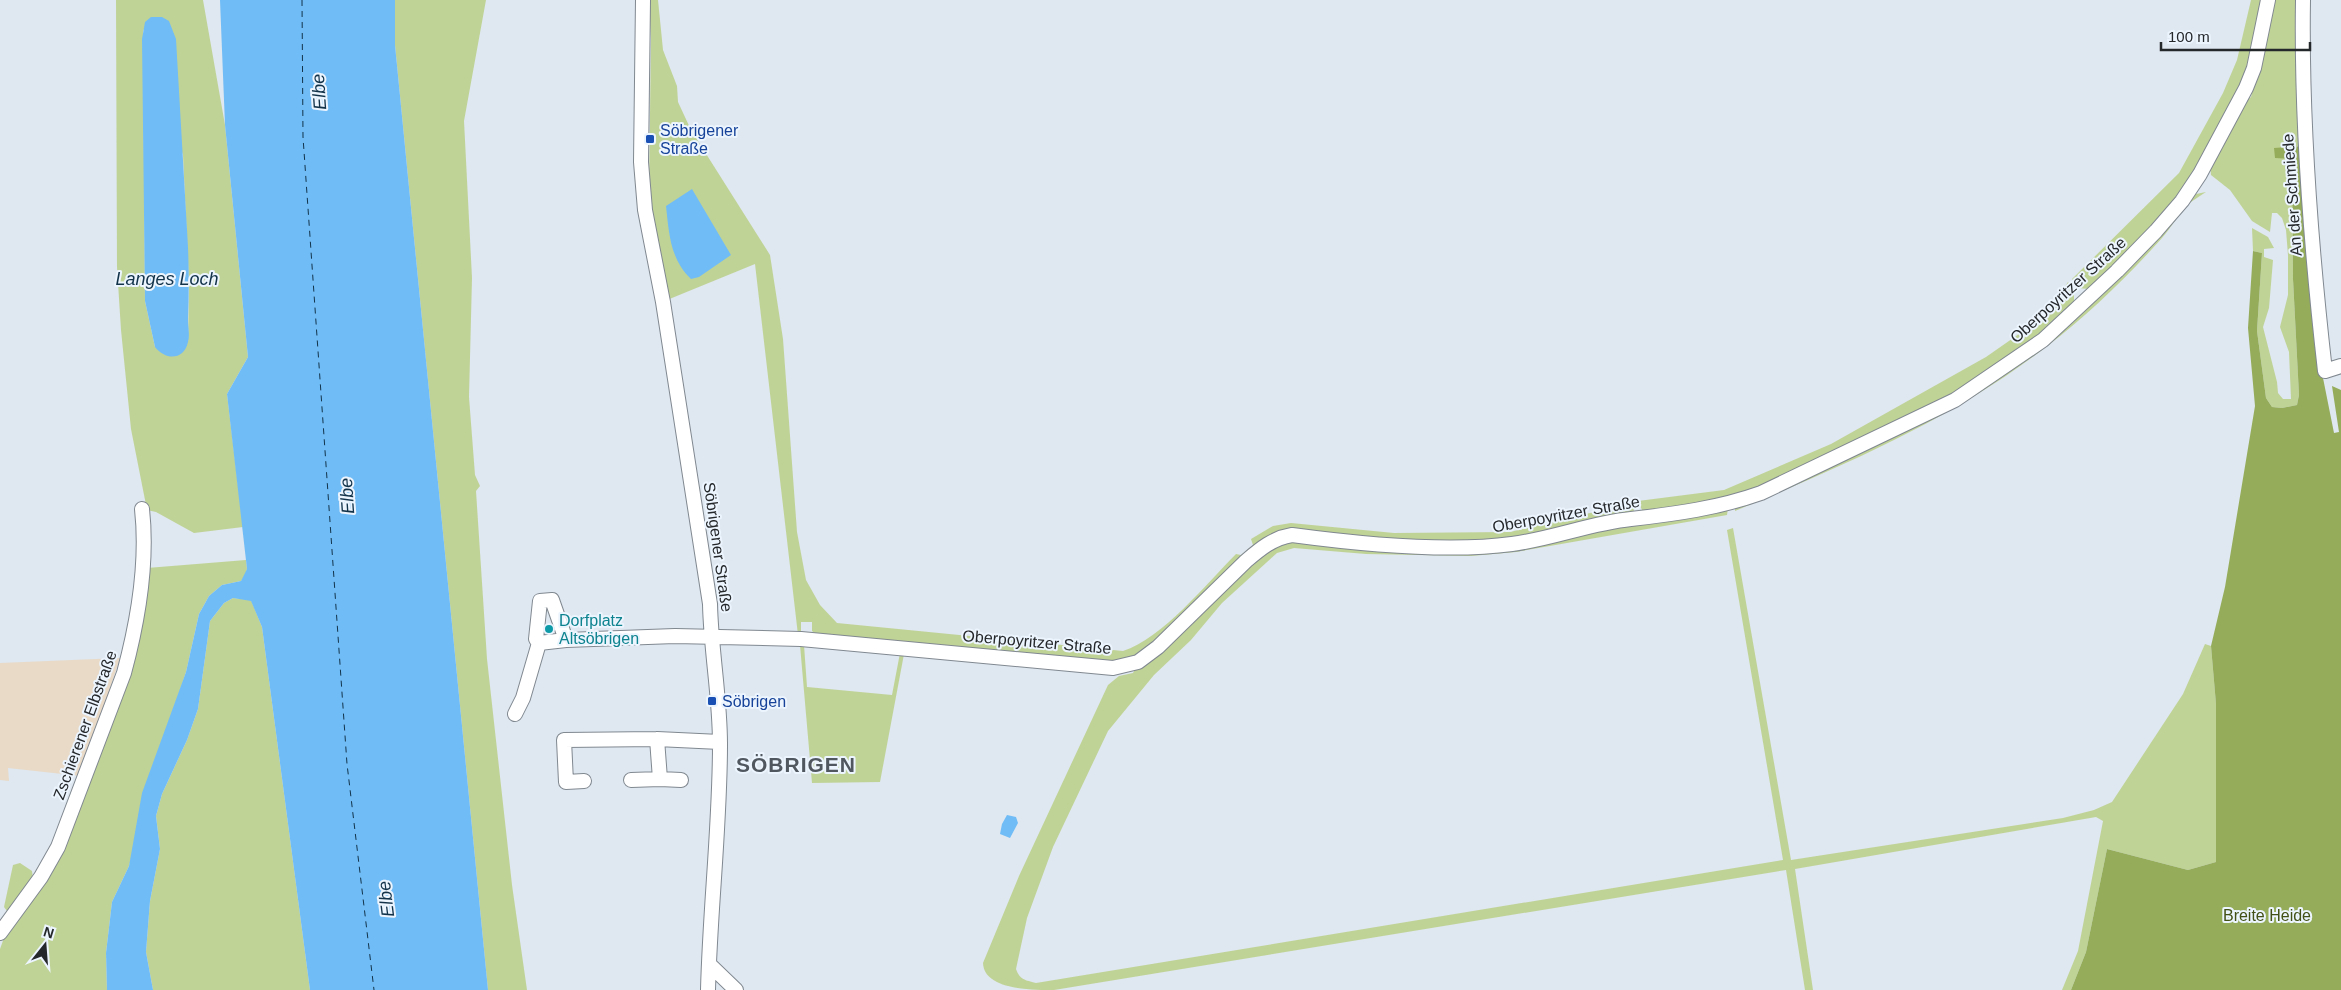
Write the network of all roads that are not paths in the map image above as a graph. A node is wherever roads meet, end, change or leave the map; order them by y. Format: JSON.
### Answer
{"nodes":[{"id":1,"x":643,"y":0,"type":"edge"},
{"id":2,"x":2268,"y":0,"type":"edge"},
{"id":3,"x":2303,"y":0,"type":"edge"},
{"id":4,"x":2341,"y":366,"type":"edge"},
{"id":5,"x":142,"y":509,"type":"dead end"},
{"id":6,"x":711,"y":638,"type":"junction"},
{"id":7,"x":566,"y":640,"type":"junction"},
{"id":8,"x":539,"y":643,"type":"junction"},
{"id":9,"x":515,"y":714,"type":"dead end"},
{"id":10,"x":657,"y":739,"type":"junction"},
{"id":11,"x":720,"y":742,"type":"junction"},
{"id":12,"x":660,"y":779,"type":"junction"},
{"id":13,"x":631,"y":780,"type":"dead end"},
{"id":14,"x":681,"y":780,"type":"dead end"},
{"id":15,"x":584,"y":781,"type":"dead end"},
{"id":16,"x":0,"y":933,"type":"edge"},
{"id":17,"x":709,"y":964,"type":"junction"},
{"id":18,"x":708,"y":990,"type":"edge"},
{"id":19,"x":736,"y":990,"type":"edge"}],
"edges":[{"from":1,"to":6,"type":"street","name":"Söbrigener Straße"},
{"from":2,"to":6,"type":"street","name":"Oberpoyritzer Straße"},
{"from":3,"to":4,"type":"street","name":"An der Schmiede"},
{"from":5,"to":16,"type":"street","name":"Zschierener Elbstraße"},
{"from":6,"to":7,"type":"street","name":"Oberpoyritzer Straße"},
{"from":6,"to":11,"type":"street","name":"Söbrigener Straße"},
{"from":7,"to":8,"type":"street","name":"Oberpoyritzer Straße"},
{"from":7,"to":8,"type":"street"},
{"from":8,"to":9,"type":"street"},
{"from":10,"to":11,"type":"street"},
{"from":10,"to":12,"type":"street"},
{"from":10,"to":15,"type":"street"},
{"from":11,"to":17,"type":"street","name":"Söbrigener Straße"},
{"from":12,"to":13,"type":"street"},
{"from":12,"to":14,"type":"street"},
{"from":17,"to":18,"type":"street","name":"Söbrigener Straße"},
{"from":17,"to":19,"type":"street"}]}
